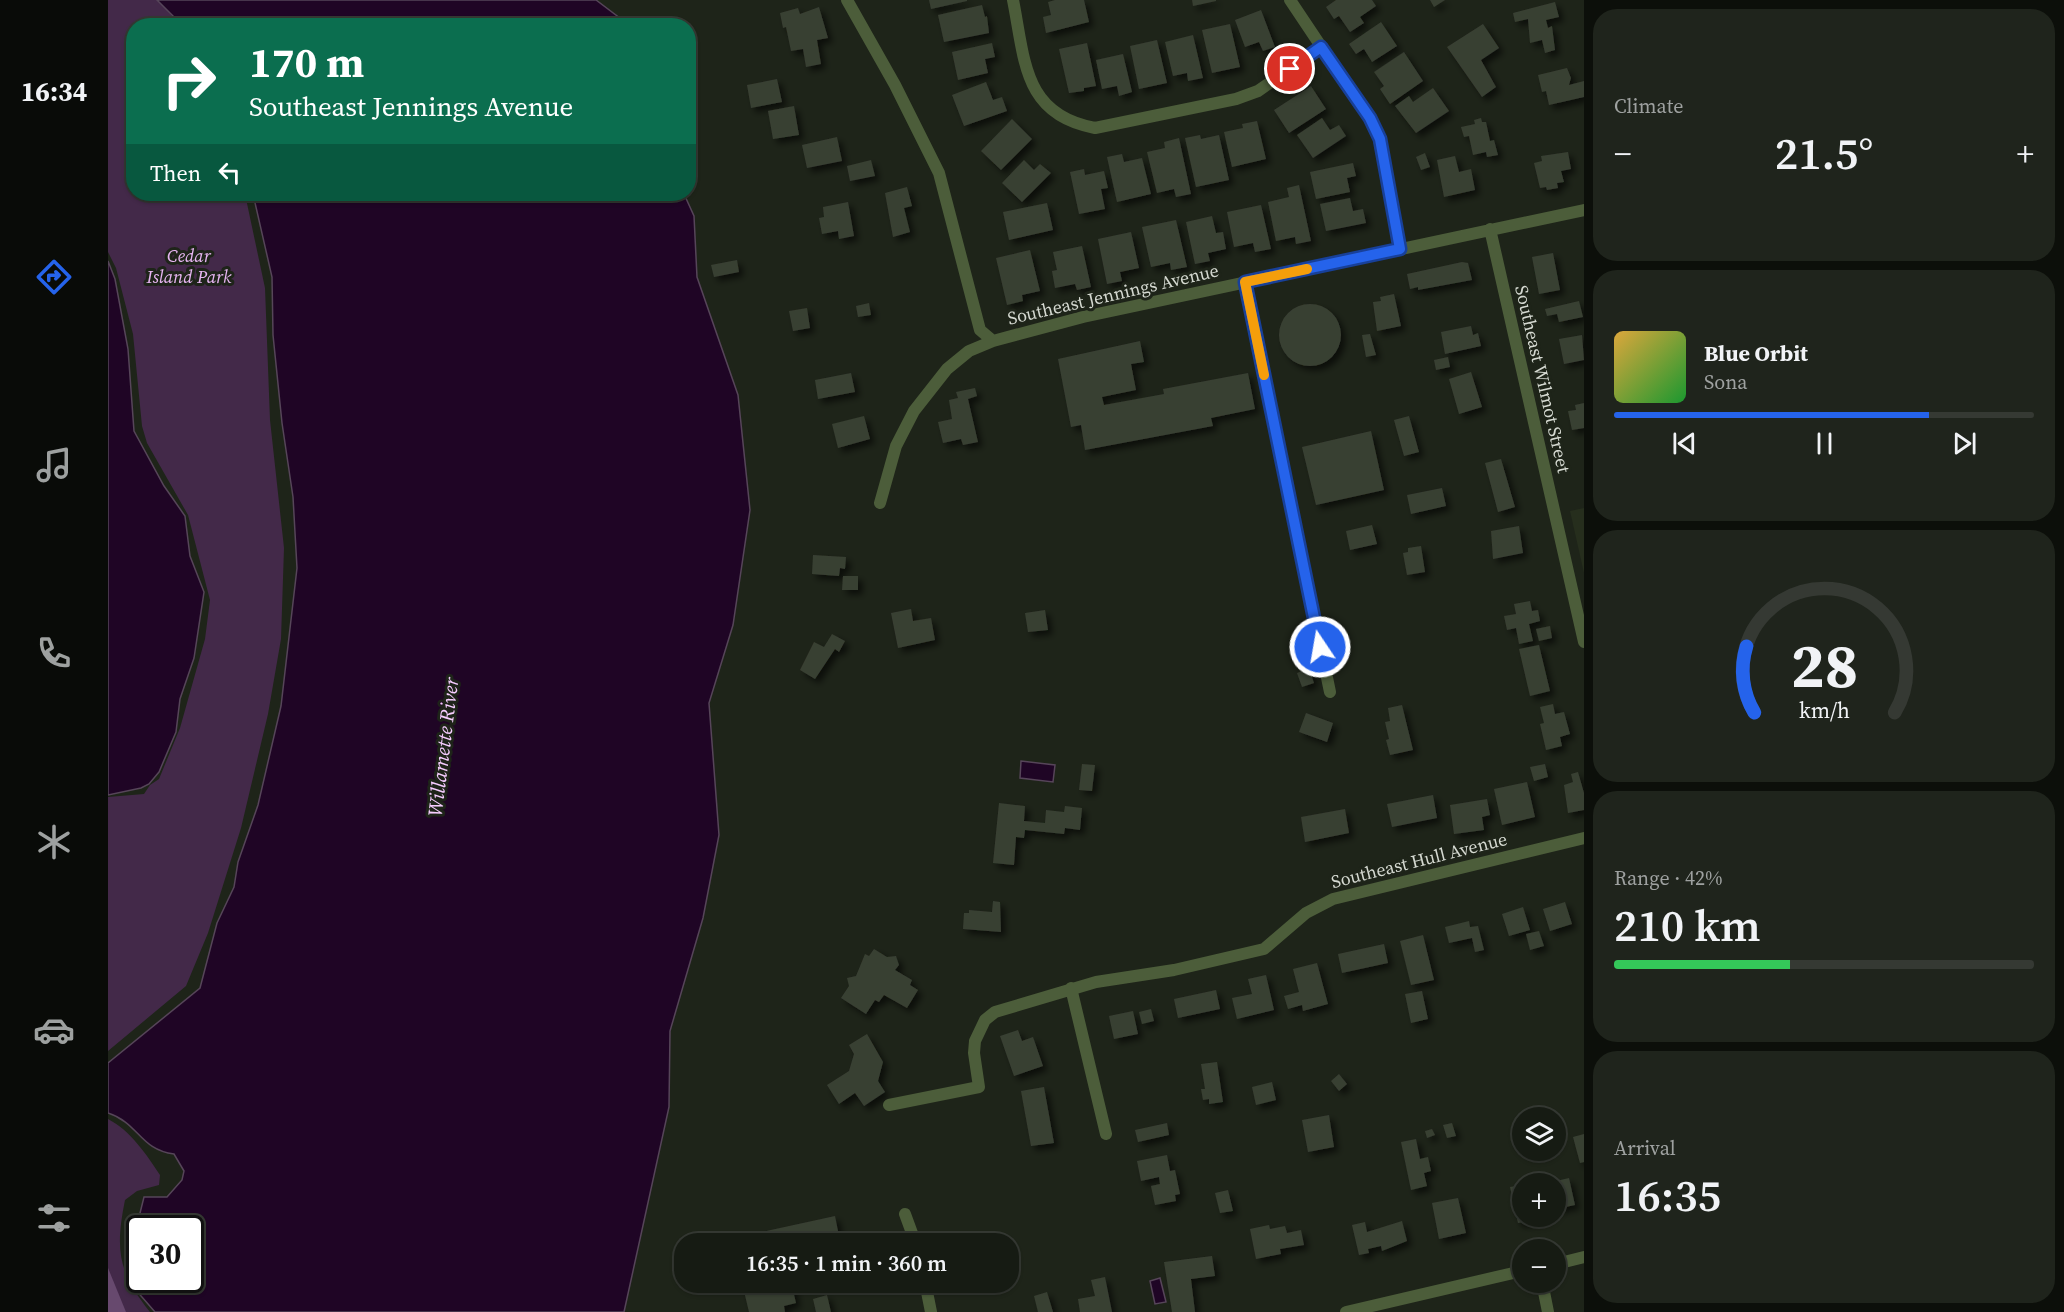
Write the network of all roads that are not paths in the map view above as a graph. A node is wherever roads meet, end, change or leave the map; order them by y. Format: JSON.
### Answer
{"nodes":[{"id":1,"x":847,"y":0,"type":"edge"},
{"id":2,"x":1013,"y":0,"type":"edge"},
{"id":3,"x":1290,"y":0,"type":"edge"},
{"id":4,"x":1321,"y":47,"type":"junction"},
{"id":5,"x":1584,"y":210,"type":"edge"},
{"id":6,"x":1490,"y":229,"type":"junction"},
{"id":7,"x":1400,"y":249,"type":"junction"},
{"id":8,"x":1245,"y":282,"type":"junction"},
{"id":9,"x":993,"y":341,"type":"junction"},
{"id":10,"x":880,"y":502,"type":"dead end"},
{"id":11,"x":1584,"y":642,"type":"edge"},
{"id":12,"x":1330,"y":692,"type":"dead end"},
{"id":13,"x":1584,"y":838,"type":"edge"},
{"id":14,"x":1071,"y":988,"type":"junction"},
{"id":15,"x":889,"y":1105,"type":"dead end"},
{"id":16,"x":1106,"y":1134,"type":"dead end"},
{"id":17,"x":905,"y":1214,"type":"dead end"},
{"id":18,"x":911,"y":1233,"type":"edge"},
{"id":19,"x":1584,"y":1257,"type":"edge"},
{"id":20,"x":1566,"y":1262,"type":"edge"},
{"id":21,"x":1512,"y":1273,"type":"edge"},
{"id":22,"x":927,"y":1293,"type":"edge"},
{"id":23,"x":1544,"y":1293,"type":"edge"},
{"id":24,"x":931,"y":1312,"type":"edge"},
{"id":25,"x":1346,"y":1312,"type":"edge"},
{"id":26,"x":1548,"y":1312,"type":"edge"}],
"edges":[{"from":1,"to":9,"type":"street"},
{"from":2,"to":4,"type":"street"},
{"from":3,"to":4,"type":"street"},
{"from":4,"to":7,"type":"street"},
{"from":5,"to":6,"type":"street","name":"Southeast Jennings Avenue"},
{"from":6,"to":7,"type":"street","name":"Southeast Jennings Avenue"},
{"from":6,"to":11,"type":"street","name":"Southeast Wilmot Street"},
{"from":7,"to":8,"type":"street","name":"Southeast Jennings Avenue"},
{"from":8,"to":9,"type":"street","name":"Southeast Jennings Avenue"},
{"from":8,"to":12,"type":"street"},
{"from":9,"to":10,"type":"street","name":"Southeast Jennings Avenue"},
{"from":13,"to":14,"type":"street","name":"Southeast Hull Avenue"},
{"from":14,"to":15,"type":"street","name":"Southeast Hull Avenue"},
{"from":14,"to":16,"type":"street"},
{"from":17,"to":18,"type":"street"},
{"from":19,"to":20,"type":"street"},
{"from":21,"to":25,"type":"street"},
{"from":22,"to":24,"type":"street"},
{"from":23,"to":26,"type":"street"}]}
